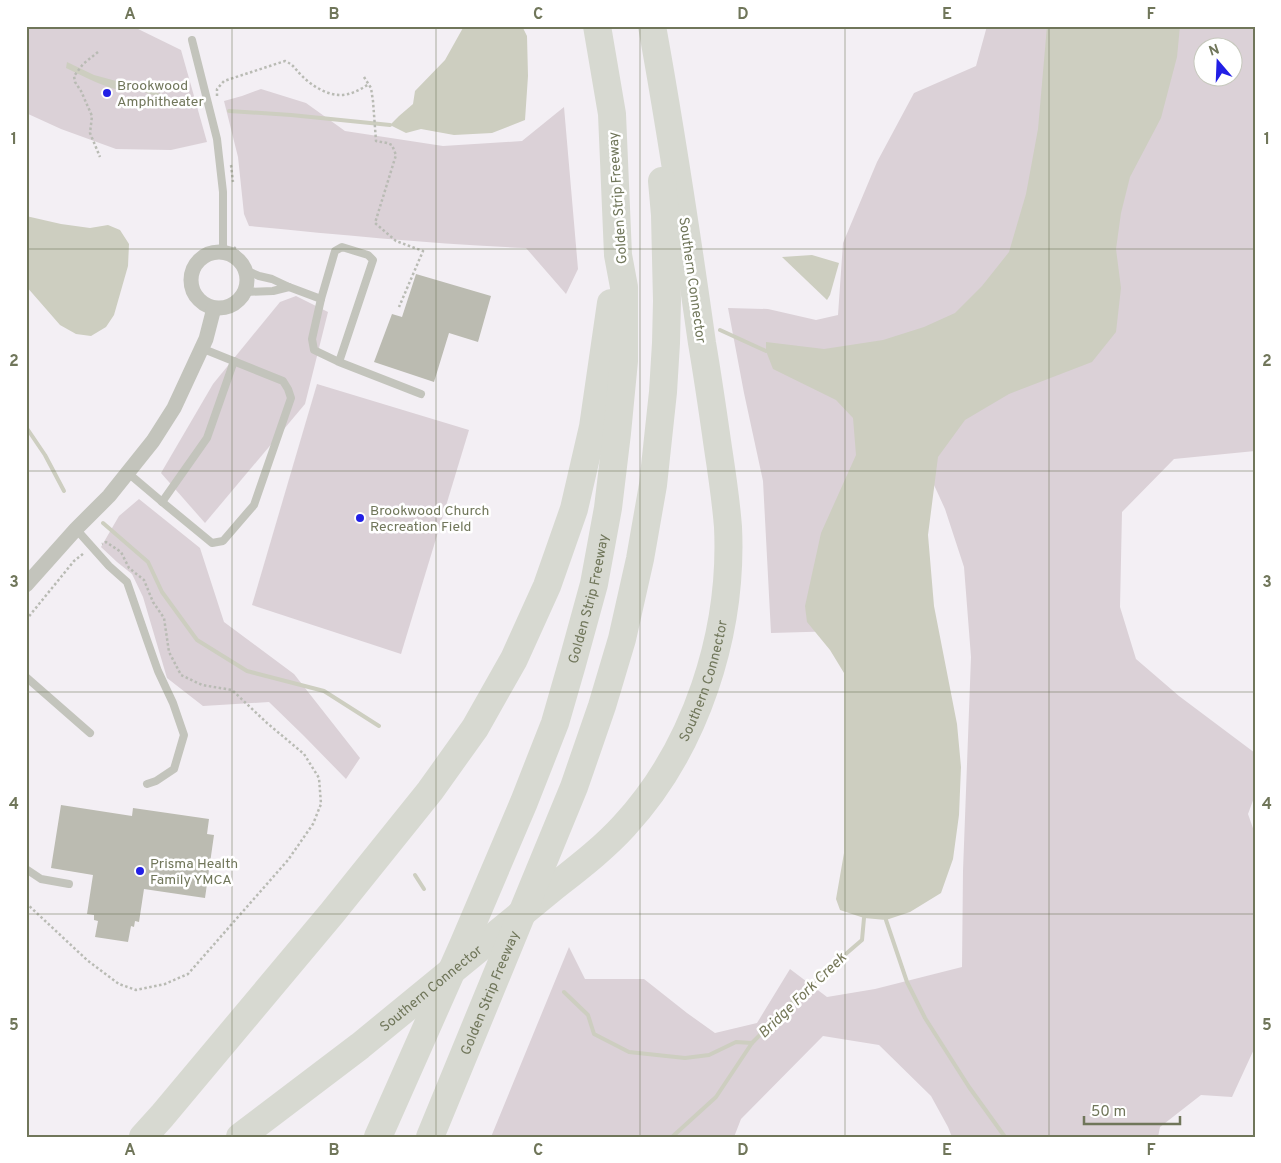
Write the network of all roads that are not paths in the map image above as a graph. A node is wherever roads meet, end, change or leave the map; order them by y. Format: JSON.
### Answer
{"nodes":[{"id":1,"x":597,"y":26,"type":"edge"},
{"id":2,"x":641,"y":26,"type":"edge"},
{"id":3,"x":652,"y":26,"type":"edge"},
{"id":4,"x":192,"y":40,"type":"dead end"},
{"id":5,"x":228,"y":249,"type":"junction"},
{"id":6,"x":618,"y":254,"type":"junction"},
{"id":7,"x":248,"y":267,"type":"junction"},
{"id":8,"x":289,"y":286,"type":"junction"},
{"id":9,"x":245,"y":292,"type":"junction"},
{"id":10,"x":321,"y":299,"type":"junction"},
{"id":11,"x":214,"y":308,"type":"junction"},
{"id":12,"x":201,"y":348,"type":"junction"},
{"id":13,"x":234,"y":361,"type":"junction"},
{"id":14,"x":339,"y":362,"type":"junction"},
{"id":15,"x":420,"y":394,"type":"dead end"},
{"id":16,"x":128,"y":473,"type":"junction"},
{"id":17,"x":162,"y":502,"type":"junction"},
{"id":18,"x":76,"y":529,"type":"junction"},
{"id":19,"x":26,"y":586,"type":"edge"},
{"id":20,"x":26,"y":678,"type":"edge"},
{"id":21,"x":90,"y":733,"type":"dead end"},
{"id":22,"x":147,"y":784,"type":"dead end"},
{"id":23,"x":26,"y":869,"type":"edge"},
{"id":24,"x":69,"y":884,"type":"dead end"},
{"id":25,"x":143,"y":1137,"type":"edge"},
{"id":26,"x":240,"y":1137,"type":"edge"},
{"id":27,"x":378,"y":1137,"type":"edge"},
{"id":28,"x":430,"y":1137,"type":"edge"}],
"edges":[{"from":1,"to":6,"type":"highway","name":"Golden Strip Freeway"},
{"from":2,"to":28,"type":"highway","name":"Golden Strip Freeway"},
{"from":3,"to":26,"type":"highway","name":"Southern Connector"},
{"from":4,"to":5,"type":"lane"},
{"from":5,"to":7,"type":"street"},
{"from":5,"to":11,"type":"street"},
{"from":6,"to":25,"type":"highway"},
{"from":6,"to":27,"type":"highway","name":"Golden Strip Freeway"},
{"from":7,"to":8,"type":"lane"},
{"from":7,"to":9,"type":"street"},
{"from":8,"to":9,"type":"lane"},
{"from":8,"to":10,"type":"lane"},
{"from":9,"to":11,"type":"street"},
{"from":10,"to":14,"type":"lane"},
{"from":10,"to":14,"type":"lane"},
{"from":11,"to":12,"type":"street"},
{"from":12,"to":13,"type":"lane"},
{"from":12,"to":16,"type":"street"},
{"from":13,"to":17,"type":"lane"},
{"from":13,"to":17,"type":"lane"},
{"from":14,"to":15,"type":"lane"},
{"from":16,"to":17,"type":"lane"},
{"from":16,"to":18,"type":"street"},
{"from":18,"to":19,"type":"street"},
{"from":18,"to":22,"type":"lane"},
{"from":20,"to":21,"type":"lane"},
{"from":23,"to":24,"type":"lane"}]}
